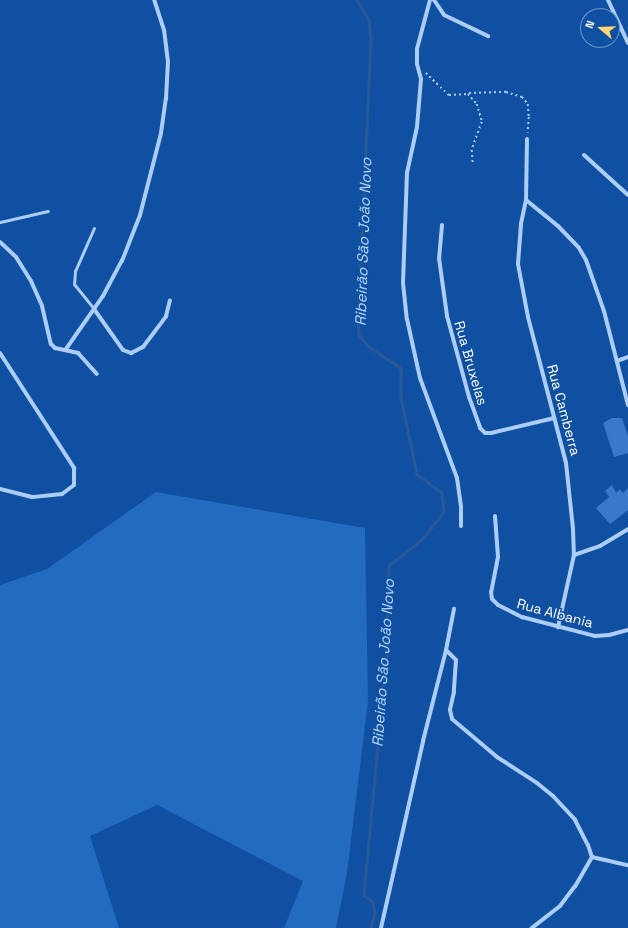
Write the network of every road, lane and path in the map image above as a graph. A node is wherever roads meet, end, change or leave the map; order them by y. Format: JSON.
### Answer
{"nodes":[{"id":1,"x":154,"y":0,"type":"edge"},
{"id":2,"x":430,"y":0,"type":"edge"},
{"id":3,"x":434,"y":0,"type":"edge"},
{"id":4,"x":608,"y":0,"type":"edge"},
{"id":5,"x":488,"y":36,"type":"dead end"},
{"id":6,"x":628,"y":43,"type":"edge"},
{"id":7,"x":417,"y":64,"type":"junction"},
{"id":8,"x":468,"y":94,"type":"junction"},
{"id":9,"x":527,"y":139,"type":"joint"},
{"id":10,"x":584,"y":155,"type":"dead end"},
{"id":11,"x":473,"y":165,"type":"dead end"},
{"id":12,"x":628,"y":195,"type":"edge"},
{"id":13,"x":526,"y":200,"type":"junction"},
{"id":14,"x":48,"y":211,"type":"dead end"},
{"id":15,"x":0,"y":222,"type":"edge"},
{"id":16,"x":442,"y":225,"type":"dead end"},
{"id":17,"x":94,"y":228,"type":"dead end"},
{"id":18,"x":0,"y":242,"type":"edge"},
{"id":19,"x":170,"y":300,"type":"dead end"},
{"id":20,"x":94,"y":309,"type":"junction"},
{"id":21,"x":66,"y":349,"type":"junction"},
{"id":22,"x":0,"y":353,"type":"edge"},
{"id":23,"x":628,"y":357,"type":"edge"},
{"id":24,"x":617,"y":361,"type":"junction"},
{"id":25,"x":97,"y":374,"type":"dead end"},
{"id":26,"x":628,"y":405,"type":"edge"},
{"id":27,"x":554,"y":418,"type":"junction"},
{"id":28,"x":0,"y":489,"type":"edge"},
{"id":29,"x":495,"y":516,"type":"dead end"},
{"id":30,"x":461,"y":526,"type":"dead end"},
{"id":31,"x":628,"y":529,"type":"edge"},
{"id":32,"x":574,"y":555,"type":"junction"},
{"id":33,"x":454,"y":609,"type":"dead end"},
{"id":34,"x":558,"y":627,"type":"junction"},
{"id":35,"x":628,"y":630,"type":"edge"},
{"id":36,"x":446,"y":650,"type":"junction"},
{"id":37,"x":592,"y":857,"type":"junction"},
{"id":38,"x":628,"y":865,"type":"edge"},
{"id":39,"x":381,"y":928,"type":"edge"},
{"id":40,"x":532,"y":928,"type":"edge"}],
"edges":[{"from":1,"to":20,"type":"street"},
{"from":2,"to":7,"type":"street"},
{"from":3,"to":5,"type":"street"},
{"from":4,"to":6,"type":"street"},
{"from":7,"to":8,"type":"path"},
{"from":7,"to":30,"type":"street"},
{"from":8,"to":9,"type":"path"},
{"from":8,"to":11,"type":"path"},
{"from":9,"to":13,"type":"street","name":"Rua Camberra"},
{"from":10,"to":12,"type":"street"},
{"from":13,"to":24,"type":"street"},
{"from":13,"to":27,"type":"street","name":"Rua Camberra"},
{"from":14,"to":15,"type":"lane"},
{"from":16,"to":27,"type":"street","name":"Rua Bruxelas"},
{"from":17,"to":20,"type":"lane"},
{"from":18,"to":21,"type":"street"},
{"from":19,"to":20,"type":"street"},
{"from":20,"to":21,"type":"street"},
{"from":21,"to":25,"type":"street"},
{"from":22,"to":28,"type":"street"},
{"from":23,"to":24,"type":"street"},
{"from":24,"to":26,"type":"street"},
{"from":27,"to":32,"type":"street","name":"Rua Camberra"},
{"from":29,"to":34,"type":"street","name":"Rua Albania"},
{"from":31,"to":32,"type":"street"},
{"from":32,"to":34,"type":"street","name":"Rua Camberra"},
{"from":33,"to":36,"type":"street"},
{"from":34,"to":35,"type":"street","name":"Rua Albania"},
{"from":36,"to":37,"type":"street"},
{"from":36,"to":39,"type":"street"},
{"from":37,"to":38,"type":"street"},
{"from":37,"to":40,"type":"street"}]}
